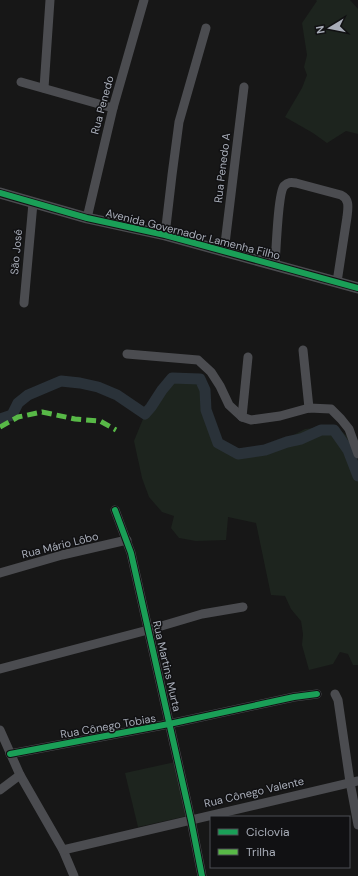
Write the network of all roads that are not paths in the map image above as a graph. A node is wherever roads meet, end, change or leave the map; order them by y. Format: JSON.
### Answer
{"nodes":[{"id":1,"x":50,"y":0,"type":"edge"},
{"id":2,"x":144,"y":0,"type":"edge"},
{"id":3,"x":206,"y":28,"type":"dead end"},
{"id":4,"x":21,"y":82,"type":"dead end"},
{"id":5,"x":44,"y":88,"type":"junction"},
{"id":6,"x":244,"y":88,"type":"dead end"},
{"id":7,"x":113,"y":108,"type":"junction"},
{"id":8,"x":0,"y":193,"type":"edge"},
{"id":9,"x":33,"y":203,"type":"junction"},
{"id":10,"x":87,"y":218,"type":"junction"},
{"id":11,"x":165,"y":235,"type":"junction"},
{"id":12,"x":224,"y":252,"type":"junction"},
{"id":13,"x":275,"y":265,"type":"junction"},
{"id":14,"x":337,"y":282,"type":"junction"},
{"id":15,"x":358,"y":288,"type":"edge"},
{"id":16,"x":24,"y":303,"type":"dead end"},
{"id":17,"x":303,"y":350,"type":"dead end"},
{"id":18,"x":127,"y":354,"type":"dead end"},
{"id":19,"x":248,"y":357,"type":"dead end"},
{"id":20,"x":308,"y":408,"type":"junction"},
{"id":21,"x":242,"y":417,"type":"junction"},
{"id":22,"x":358,"y":454,"type":"edge"},
{"id":23,"x":115,"y":510,"type":"dead end"},
{"id":24,"x":127,"y":540,"type":"junction"},
{"id":25,"x":0,"y":573,"type":"edge"},
{"id":26,"x":243,"y":607,"type":"dead end"},
{"id":27,"x":148,"y":630,"type":"junction"},
{"id":28,"x":0,"y":669,"type":"edge"},
{"id":29,"x":317,"y":694,"type":"dead end"},
{"id":30,"x":336,"y":694,"type":"dead end"},
{"id":31,"x":169,"y":724,"type":"junction"},
{"id":32,"x":0,"y":730,"type":"edge"},
{"id":33,"x":10,"y":754,"type":"junction"},
{"id":34,"x":20,"y":775,"type":"junction"},
{"id":35,"x":354,"y":782,"type":"edge"},
{"id":36,"x":0,"y":790,"type":"edge"},
{"id":37,"x":191,"y":820,"type":"junction"},
{"id":38,"x":358,"y":825,"type":"edge"},
{"id":39,"x":63,"y":850,"type":"junction"},
{"id":40,"x":71,"y":875,"type":"edge"},
{"id":41,"x":202,"y":876,"type":"edge"}],
"edges":[{"from":1,"to":5,"type":"street"},
{"from":2,"to":7,"type":"street","name":"Rua Penedo"},
{"from":3,"to":11,"type":"street"},
{"from":4,"to":5,"type":"street"},
{"from":5,"to":7,"type":"street"},
{"from":6,"to":12,"type":"street","name":"Rua Penedo A"},
{"from":7,"to":10,"type":"street","name":"Rua Penedo"},
{"from":8,"to":9,"type":"street","name":"Avenida Governador Lamenha Filho"},
{"from":9,"to":10,"type":"street","name":"Avenida Governador Lamenha Filho"},
{"from":9,"to":16,"type":"street","name":"São José"},
{"from":10,"to":11,"type":"street","name":"Avenida Governador Lamenha Filho"},
{"from":11,"to":12,"type":"street","name":"Avenida Governador Lamenha Filho"},
{"from":12,"to":13,"type":"street","name":"Avenida Governador Lamenha Filho"},
{"from":13,"to":14,"type":"street","name":"Avenida Governador Lamenha Filho"},
{"from":13,"to":14,"type":"street"},
{"from":14,"to":15,"type":"street","name":"Avenida Governador Lamenha Filho"},
{"from":17,"to":20,"type":"street"},
{"from":18,"to":21,"type":"street"},
{"from":19,"to":21,"type":"street"},
{"from":20,"to":21,"type":"street"},
{"from":20,"to":22,"type":"street"},
{"from":23,"to":24,"type":"street","name":"Rua Martins Murta"},
{"from":24,"to":25,"type":"street","name":"Rua Mário Lôbo"},
{"from":24,"to":27,"type":"street","name":"Rua Martins Murta"},
{"from":26,"to":27,"type":"street"},
{"from":27,"to":28,"type":"street"},
{"from":27,"to":31,"type":"street","name":"Rua Martins Murta"},
{"from":29,"to":31,"type":"street","name":"Rua Cônego Tobias"},
{"from":30,"to":35,"type":"street"},
{"from":31,"to":33,"type":"street","name":"Rua Cônego Tobias"},
{"from":31,"to":37,"type":"street","name":"Rua Martins Murta"},
{"from":32,"to":33,"type":"street"},
{"from":33,"to":34,"type":"street"},
{"from":34,"to":36,"type":"street"},
{"from":34,"to":39,"type":"street"},
{"from":35,"to":37,"type":"street","name":"Rua Cônego Valente"},
{"from":35,"to":38,"type":"street"},
{"from":37,"to":39,"type":"street","name":"Rua Cônego Valente"},
{"from":37,"to":41,"type":"street","name":"Rua Martins Murta"},
{"from":39,"to":40,"type":"street"}]}
